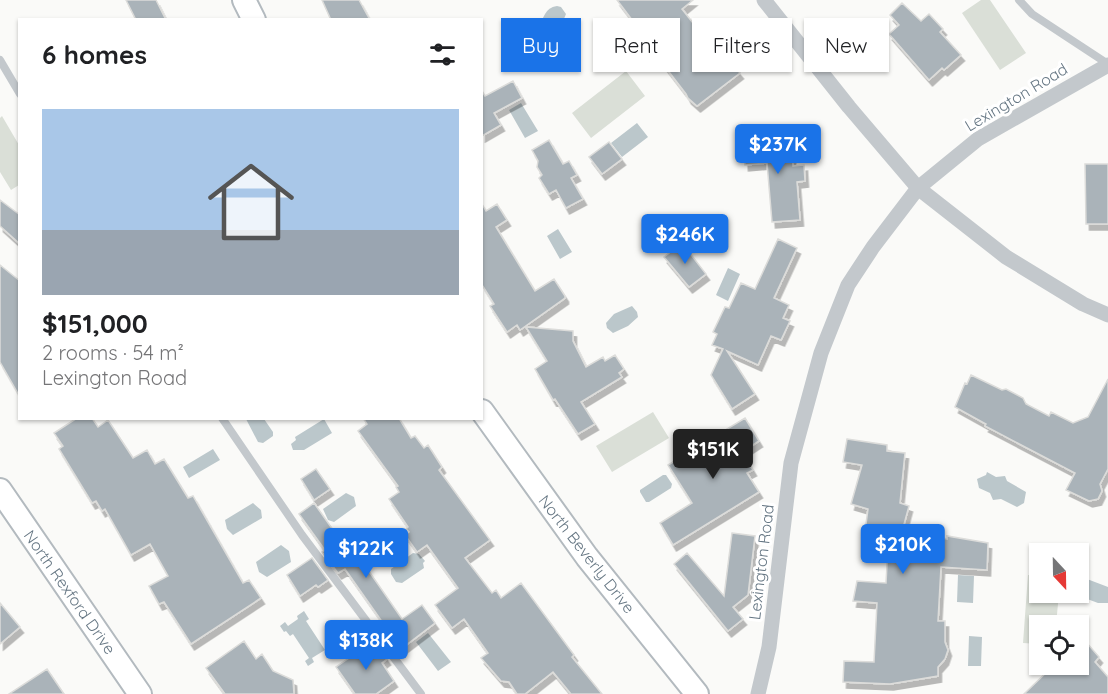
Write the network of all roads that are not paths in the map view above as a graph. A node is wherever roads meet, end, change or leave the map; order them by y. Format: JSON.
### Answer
{"nodes":[{"id":1,"x":244,"y":0,"type":"edge"},
{"id":2,"x":764,"y":0,"type":"edge"},
{"id":3,"x":1019,"y":0,"type":"edge"},
{"id":4,"x":253,"y":18,"type":"edge"},
{"id":5,"x":0,"y":60,"type":"edge"},
{"id":6,"x":1108,"y":64,"type":"edge"},
{"id":7,"x":18,"y":91,"type":"edge"},
{"id":8,"x":918,"y":188,"type":"junction"},
{"id":9,"x":1108,"y":315,"type":"edge"},
{"id":10,"x":483,"y":412,"type":"edge"},
{"id":11,"x":223,"y":420,"type":"edge"},
{"id":12,"x":0,"y":490,"type":"edge"},
{"id":13,"x":140,"y":694,"type":"edge"},
{"id":14,"x":421,"y":694,"type":"edge"},
{"id":15,"x":697,"y":694,"type":"edge"},
{"id":16,"x":758,"y":694,"type":"edge"}],
"edges":[{"from":1,"to":4,"type":"street"},
{"from":2,"to":8,"type":"street"},
{"from":3,"to":6,"type":"lane"},
{"from":5,"to":7,"type":"lane"},
{"from":6,"to":8,"type":"street","name":"Lexington Road"},
{"from":8,"to":9,"type":"street"},
{"from":8,"to":16,"type":"street","name":"Lexington Road"},
{"from":10,"to":15,"type":"street","name":"North Beverly Drive"},
{"from":11,"to":14,"type":"lane"},
{"from":12,"to":13,"type":"street","name":"North Rexford Drive"}]}
